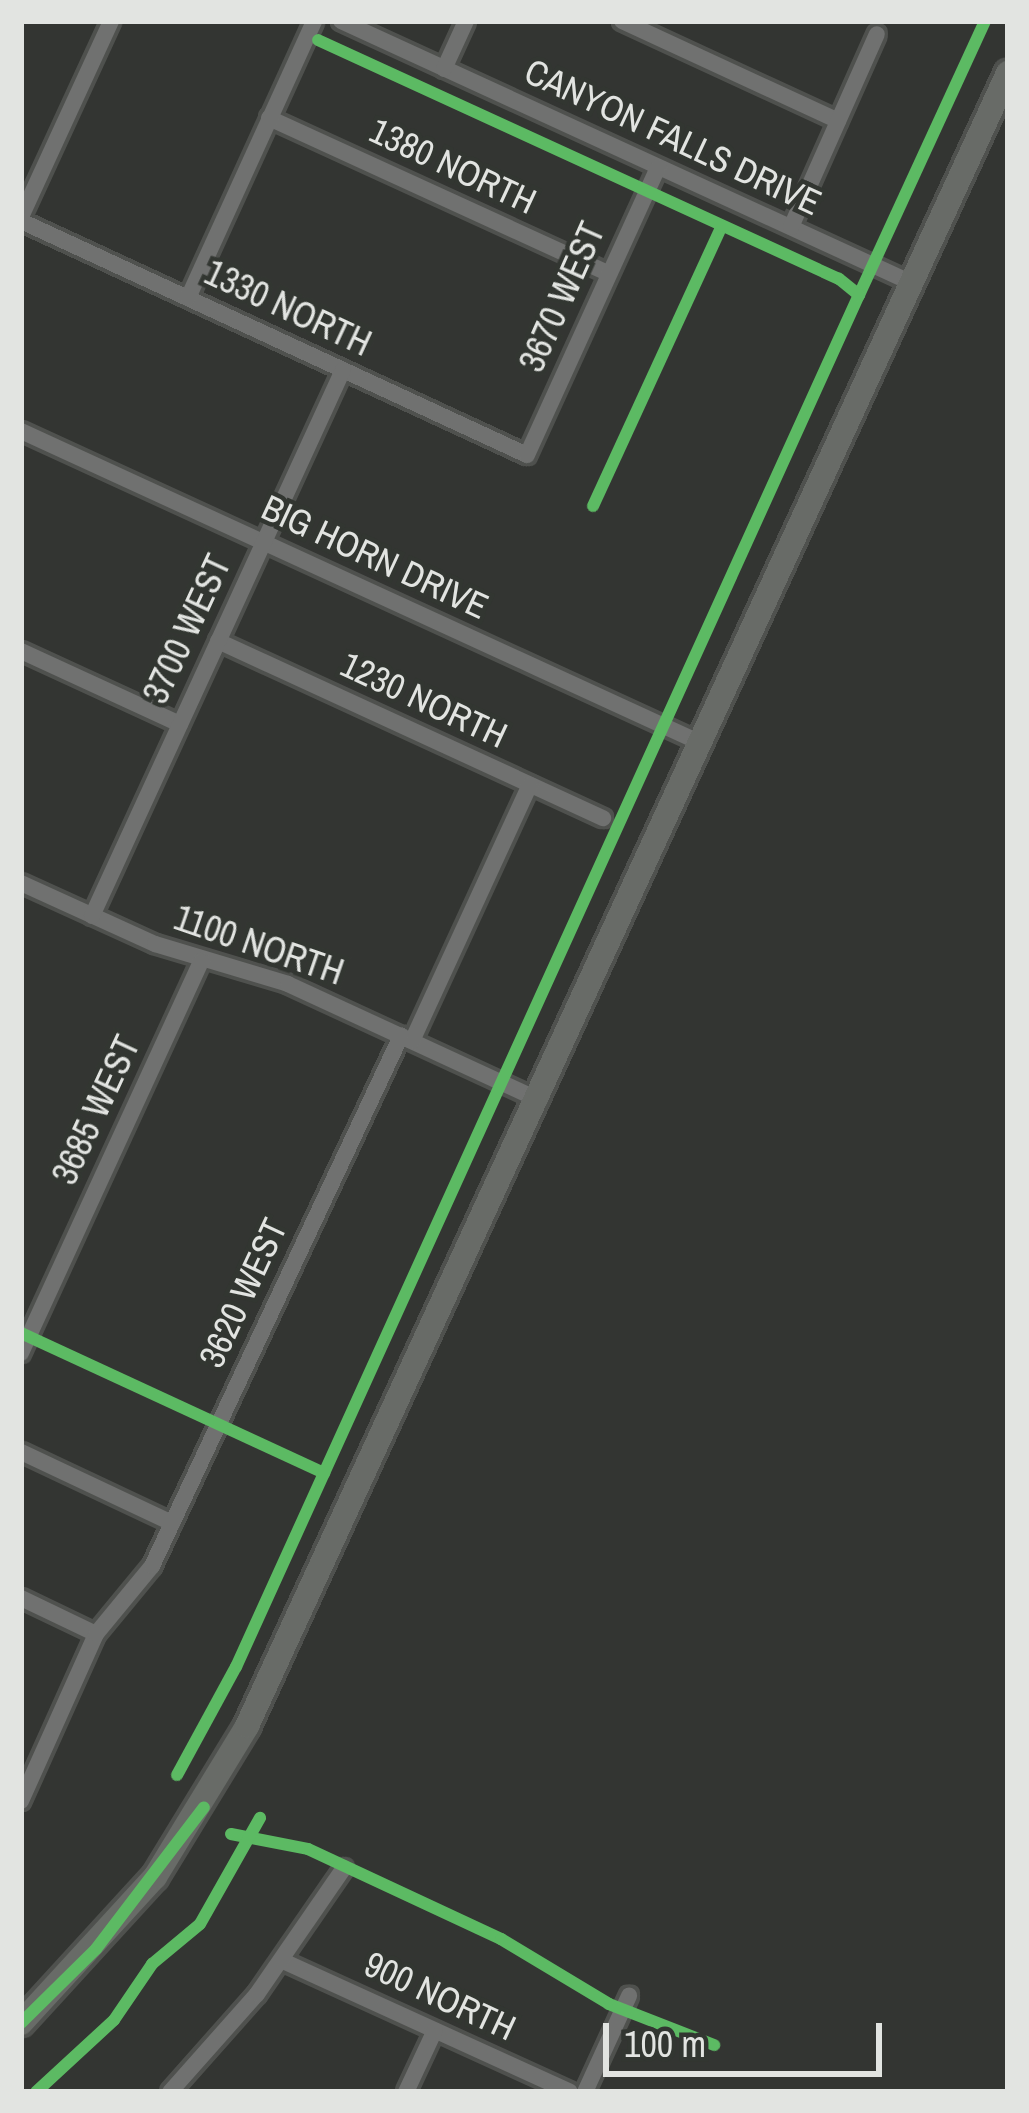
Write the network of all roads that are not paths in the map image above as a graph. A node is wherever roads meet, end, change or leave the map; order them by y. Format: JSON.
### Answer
{"nodes":[{"id":1,"x":111,"y":21,"type":"edge"},
{"id":2,"x":314,"y":21,"type":"edge"},
{"id":3,"x":341,"y":21,"type":"edge"},
{"id":4,"x":466,"y":21,"type":"edge"},
{"id":5,"x":622,"y":21,"type":"edge"},
{"id":6,"x":878,"y":34,"type":"dead end"},
{"id":7,"x":444,"y":69,"type":"junction"},
{"id":8,"x":1008,"y":73,"type":"edge"},
{"id":9,"x":269,"y":118,"type":"junction"},
{"id":10,"x":838,"y":121,"type":"junction"},
{"id":11,"x":658,"y":167,"type":"junction"},
{"id":12,"x":21,"y":219,"type":"edge"},
{"id":13,"x":790,"y":227,"type":"junction"},
{"id":14,"x":609,"y":274,"type":"junction"},
{"id":15,"x":912,"y":283,"type":"junction"},
{"id":16,"x":188,"y":298,"type":"junction"},
{"id":17,"x":343,"y":370,"type":"junction"},
{"id":18,"x":21,"y":431,"type":"edge"},
{"id":19,"x":527,"y":455,"type":"joint"},
{"id":20,"x":263,"y":542,"type":"junction"},
{"id":21,"x":218,"y":641,"type":"junction"},
{"id":22,"x":21,"y":651,"type":"edge"},
{"id":23,"x":180,"y":724,"type":"junction"},
{"id":24,"x":701,"y":743,"type":"junction"},
{"id":25,"x":530,"y":784,"type":"junction"},
{"id":26,"x":603,"y":818,"type":"dead end"},
{"id":27,"x":21,"y":884,"type":"edge"},
{"id":28,"x":92,"y":916,"type":"junction"},
{"id":29,"x":201,"y":961,"type":"junction"},
{"id":30,"x":407,"y":1038,"type":"junction"},
{"id":31,"x":539,"y":1100,"type":"junction"},
{"id":32,"x":21,"y":1353,"type":"edge"},
{"id":33,"x":21,"y":1452,"type":"edge"},
{"id":34,"x":172,"y":1523,"type":"junction"},
{"id":35,"x":21,"y":1598,"type":"edge"},
{"id":36,"x":96,"y":1634,"type":"junction"},
{"id":37,"x":21,"y":1802,"type":"edge"},
{"id":38,"x":344,"y":1868,"type":"dead end"},
{"id":39,"x":283,"y":1961,"type":"junction"},
{"id":40,"x":629,"y":1996,"type":"dead end"},
{"id":41,"x":21,"y":2023,"type":"edge"},
{"id":42,"x":434,"y":2030,"type":"junction"},
{"id":43,"x":170,"y":2092,"type":"edge"},
{"id":44,"x":406,"y":2092,"type":"edge"},
{"id":45,"x":570,"y":2092,"type":"edge"},
{"id":46,"x":585,"y":2092,"type":"edge"}],
"edges":[{"from":1,"to":12,"type":"street"},
{"from":2,"to":9,"type":"street"},
{"from":3,"to":7,"type":"street","name":"CANYON FALLS DRIVE"},
{"from":4,"to":7,"type":"street"},
{"from":5,"to":10,"type":"street"},
{"from":6,"to":10,"type":"street"},
{"from":7,"to":11,"type":"street","name":"CANYON FALLS DRIVE"},
{"from":8,"to":15,"type":"street"},
{"from":9,"to":14,"type":"street","name":"1380 NORTH"},
{"from":9,"to":16,"type":"street"},
{"from":10,"to":13,"type":"street"},
{"from":11,"to":13,"type":"street","name":"CANYON FALLS DRIVE"},
{"from":11,"to":14,"type":"street","name":"3670 WEST"},
{"from":12,"to":16,"type":"street","name":"1330 NORTH"},
{"from":13,"to":15,"type":"street","name":"CANYON FALLS DRIVE"},
{"from":14,"to":19,"type":"street","name":"3670 WEST"},
{"from":15,"to":24,"type":"street"},
{"from":16,"to":17,"type":"street","name":"1330 NORTH"},
{"from":17,"to":19,"type":"street","name":"1330 NORTH"},
{"from":17,"to":20,"type":"street","name":"3700 WEST"},
{"from":18,"to":20,"type":"street","name":"BIG HORN DRIVE"},
{"from":20,"to":21,"type":"street","name":"3700 WEST"},
{"from":20,"to":24,"type":"street","name":"BIG HORN DRIVE"},
{"from":21,"to":23,"type":"street","name":"3700 WEST"},
{"from":21,"to":25,"type":"street","name":"1230 NORTH"},
{"from":22,"to":23,"type":"street"},
{"from":23,"to":28,"type":"street","name":"3700 WEST"},
{"from":24,"to":31,"type":"street"},
{"from":25,"to":26,"type":"street","name":"1230 NORTH"},
{"from":25,"to":30,"type":"street","name":"3620 WEST"},
{"from":27,"to":28,"type":"street","name":"1100 NORTH"},
{"from":28,"to":29,"type":"street","name":"1100 NORTH"},
{"from":29,"to":30,"type":"street","name":"1100 NORTH"},
{"from":29,"to":32,"type":"street","name":"3685 WEST"},
{"from":30,"to":31,"type":"street","name":"1100 NORTH"},
{"from":30,"to":34,"type":"street","name":"3620 WEST"},
{"from":31,"to":41,"type":"street"},
{"from":33,"to":34,"type":"street"},
{"from":34,"to":36,"type":"street","name":"3620 WEST"},
{"from":35,"to":36,"type":"street"},
{"from":36,"to":37,"type":"street","name":"3620 WEST"},
{"from":38,"to":39,"type":"street"},
{"from":39,"to":42,"type":"street","name":"900 NORTH"},
{"from":39,"to":43,"type":"street"},
{"from":40,"to":46,"type":"street"},
{"from":42,"to":44,"type":"street"},
{"from":42,"to":45,"type":"street","name":"900 NORTH"}]}
